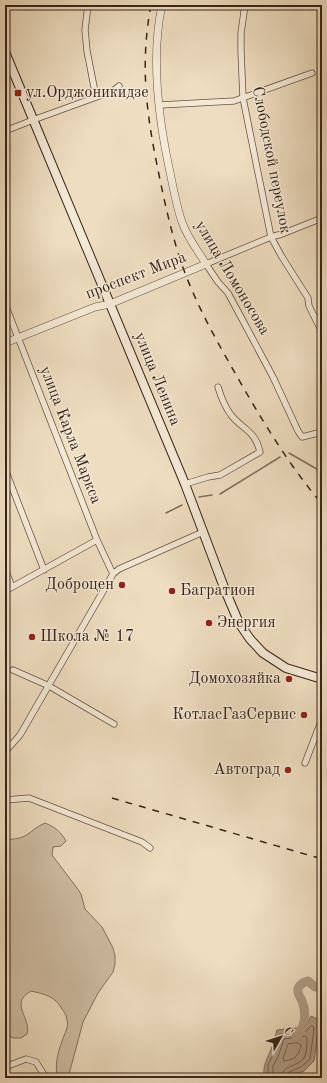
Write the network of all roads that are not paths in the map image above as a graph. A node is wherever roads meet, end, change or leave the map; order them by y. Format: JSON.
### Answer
{"nodes":[{"id":1,"x":88,"y":5,"type":"edge"},
{"id":2,"x":162,"y":5,"type":"edge"},
{"id":3,"x":245,"y":5,"type":"edge"},
{"id":4,"x":5,"y":52,"type":"edge"},
{"id":5,"x":312,"y":73,"type":"dead end"},
{"id":6,"x":119,"y":86,"type":"dead end"},
{"id":7,"x":96,"y":97,"type":"junction"},
{"id":8,"x":243,"y":98,"type":"junction"},
{"id":9,"x":160,"y":105,"type":"junction"},
{"id":10,"x":33,"y":120,"type":"junction"},
{"id":11,"x":5,"y":131,"type":"edge"},
{"id":12,"x":322,"y":218,"type":"edge"},
{"id":13,"x":271,"y":237,"type":"junction"},
{"id":14,"x":206,"y":264,"type":"junction"},
{"id":15,"x":5,"y":304,"type":"edge"},
{"id":16,"x":110,"y":304,"type":"junction"},
{"id":17,"x":322,"y":332,"type":"edge"},
{"id":18,"x":18,"y":338,"type":"junction"},
{"id":19,"x":5,"y":343,"type":"edge"},
{"id":20,"x":218,"y":387,"type":"dead end"},
{"id":21,"x":322,"y":432,"type":"edge"},
{"id":22,"x":5,"y":469,"type":"edge"},
{"id":23,"x":185,"y":484,"type":"junction"},
{"id":24,"x":203,"y":532,"type":"junction"},
{"id":25,"x":97,"y":540,"type":"junction"},
{"id":26,"x":5,"y":569,"type":"edge"},
{"id":27,"x":44,"y":570,"type":"junction"},
{"id":28,"x":113,"y":574,"type":"junction"},
{"id":29,"x":12,"y":587,"type":"junction"},
{"id":30,"x":5,"y":591,"type":"edge"},
{"id":31,"x":13,"y":670,"type":"dead end"},
{"id":32,"x":322,"y":679,"type":"edge"},
{"id":33,"x":49,"y":686,"type":"junction"},
{"id":34,"x":322,"y":718,"type":"edge"},
{"id":35,"x":114,"y":724,"type":"dead end"},
{"id":36,"x":5,"y":752,"type":"edge"},
{"id":37,"x":305,"y":763,"type":"dead end"},
{"id":38,"x":5,"y":800,"type":"edge"},
{"id":39,"x":150,"y":848,"type":"dead end"},
{"id":40,"x":5,"y":1067,"type":"edge"},
{"id":41,"x":46,"y":1078,"type":"edge"}],
"edges":[{"from":1,"to":7,"type":"street"},
{"from":2,"to":9,"type":"street","name":"улица Ломоносова"},
{"from":3,"to":8,"type":"street","name":"Слободской переулок"},
{"from":4,"to":10,"type":"main road","name":"улица Ленина"},
{"from":5,"to":8,"type":"street"},
{"from":6,"to":7,"type":"street"},
{"from":7,"to":10,"type":"street"},
{"from":8,"to":9,"type":"street"},
{"from":8,"to":13,"type":"street","name":"Слободской переулок"},
{"from":9,"to":14,"type":"street","name":"улица Ломоносова"},
{"from":10,"to":11,"type":"street"},
{"from":10,"to":16,"type":"main road","name":"улица Ленина"},
{"from":12,"to":13,"type":"street","name":"проспект Мира"},
{"from":13,"to":14,"type":"street","name":"проспект Мира"},
{"from":13,"to":17,"type":"street","name":"Слободской переулок"},
{"from":14,"to":16,"type":"street","name":"проспект Мира"},
{"from":14,"to":21,"type":"street","name":"улица Ломоносова"},
{"from":15,"to":18,"type":"street","name":"улица Карла Маркса"},
{"from":16,"to":18,"type":"street","name":"проспект Мира"},
{"from":16,"to":23,"type":"main road","name":"улица Ленина"},
{"from":18,"to":19,"type":"street","name":"проспект Мира"},
{"from":18,"to":25,"type":"street","name":"улица Карла Маркса"},
{"from":20,"to":23,"type":"street"},
{"from":22,"to":27,"type":"street"},
{"from":23,"to":24,"type":"main road","name":"улица Ленина"},
{"from":24,"to":28,"type":"street"},
{"from":24,"to":32,"type":"main road","name":"улица Ленина"},
{"from":25,"to":27,"type":"street"},
{"from":25,"to":28,"type":"street","name":"улица Карла Маркса"},
{"from":26,"to":29,"type":"street"},
{"from":27,"to":29,"type":"street"},
{"from":28,"to":33,"type":"street"},
{"from":29,"to":30,"type":"street"},
{"from":31,"to":33,"type":"street"},
{"from":33,"to":35,"type":"street"},
{"from":33,"to":36,"type":"street"},
{"from":34,"to":37,"type":"street"},
{"from":38,"to":39,"type":"street"},
{"from":40,"to":41,"type":"street"}]}
